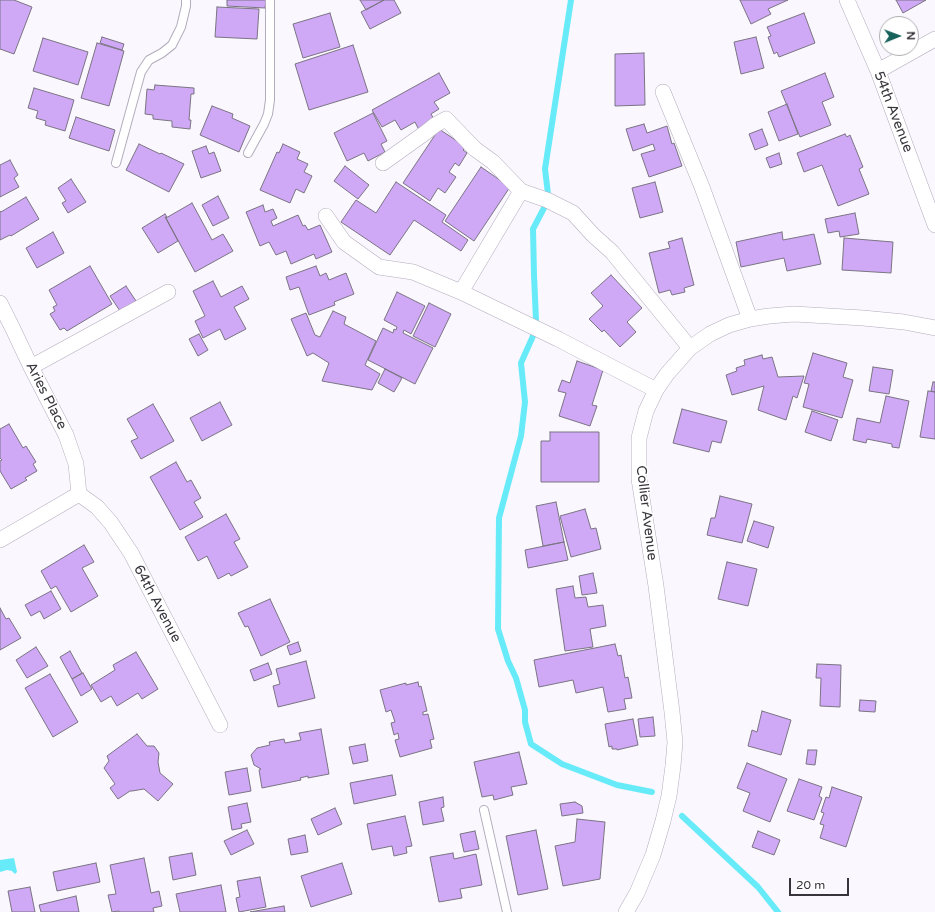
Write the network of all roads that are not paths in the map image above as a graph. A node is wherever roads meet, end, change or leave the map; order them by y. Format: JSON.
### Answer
{"nodes":[{"id":1,"x":186,"y":0,"type":"edge"},
{"id":2,"x":270,"y":0,"type":"edge"},
{"id":3,"x":847,"y":0,"type":"edge"},
{"id":4,"x":935,"y":39,"type":"edge"},
{"id":5,"x":878,"y":71,"type":"junction"},
{"id":6,"x":663,"y":92,"type":"dead end"},
{"id":7,"x":248,"y":153,"type":"dead end"},
{"id":8,"x":116,"y":163,"type":"dead end"},
{"id":9,"x":383,"y":163,"type":"dead end"},
{"id":10,"x":521,"y":191,"type":"junction"},
{"id":11,"x":326,"y":216,"type":"dead end"},
{"id":12,"x":935,"y":225,"type":"edge"},
{"id":13,"x":168,"y":292,"type":"dead end"},
{"id":14,"x":461,"y":292,"type":"junction"},
{"id":15,"x":0,"y":303,"type":"edge"},
{"id":16,"x":750,"y":319,"type":"junction"},
{"id":17,"x":935,"y":328,"type":"edge"},
{"id":18,"x":690,"y":348,"type":"junction"},
{"id":19,"x":31,"y":367,"type":"junction"},
{"id":20,"x":656,"y":390,"type":"junction"},
{"id":21,"x":79,"y":494,"type":"junction"},
{"id":22,"x":0,"y":540,"type":"edge"},
{"id":23,"x":220,"y":725,"type":"dead end"},
{"id":24,"x":484,"y":810,"type":"dead end"},
{"id":25,"x":507,"y":912,"type":"edge"},
{"id":26,"x":626,"y":912,"type":"edge"}],
"edges":[{"from":1,"to":8,"type":"lane"},
{"from":2,"to":7,"type":"lane"},
{"from":3,"to":5,"type":"street","name":"54th Avenue"},
{"from":4,"to":5,"type":"street"},
{"from":5,"to":12,"type":"street","name":"54th Avenue"},
{"from":6,"to":16,"type":"street"},
{"from":9,"to":10,"type":"street"},
{"from":10,"to":14,"type":"street"},
{"from":10,"to":18,"type":"street"},
{"from":11,"to":14,"type":"street"},
{"from":13,"to":19,"type":"street"},
{"from":14,"to":20,"type":"street"},
{"from":15,"to":19,"type":"street","name":"Aries Place"},
{"from":16,"to":17,"type":"street","name":"Collier Avenue"},
{"from":16,"to":18,"type":"street","name":"Collier Avenue"},
{"from":18,"to":20,"type":"street","name":"Collier Avenue"},
{"from":19,"to":21,"type":"street","name":"Aries Place"},
{"from":20,"to":26,"type":"street","name":"Collier Avenue"},
{"from":21,"to":22,"type":"street"},
{"from":21,"to":23,"type":"street","name":"64th Avenue"},
{"from":24,"to":25,"type":"lane"}]}
